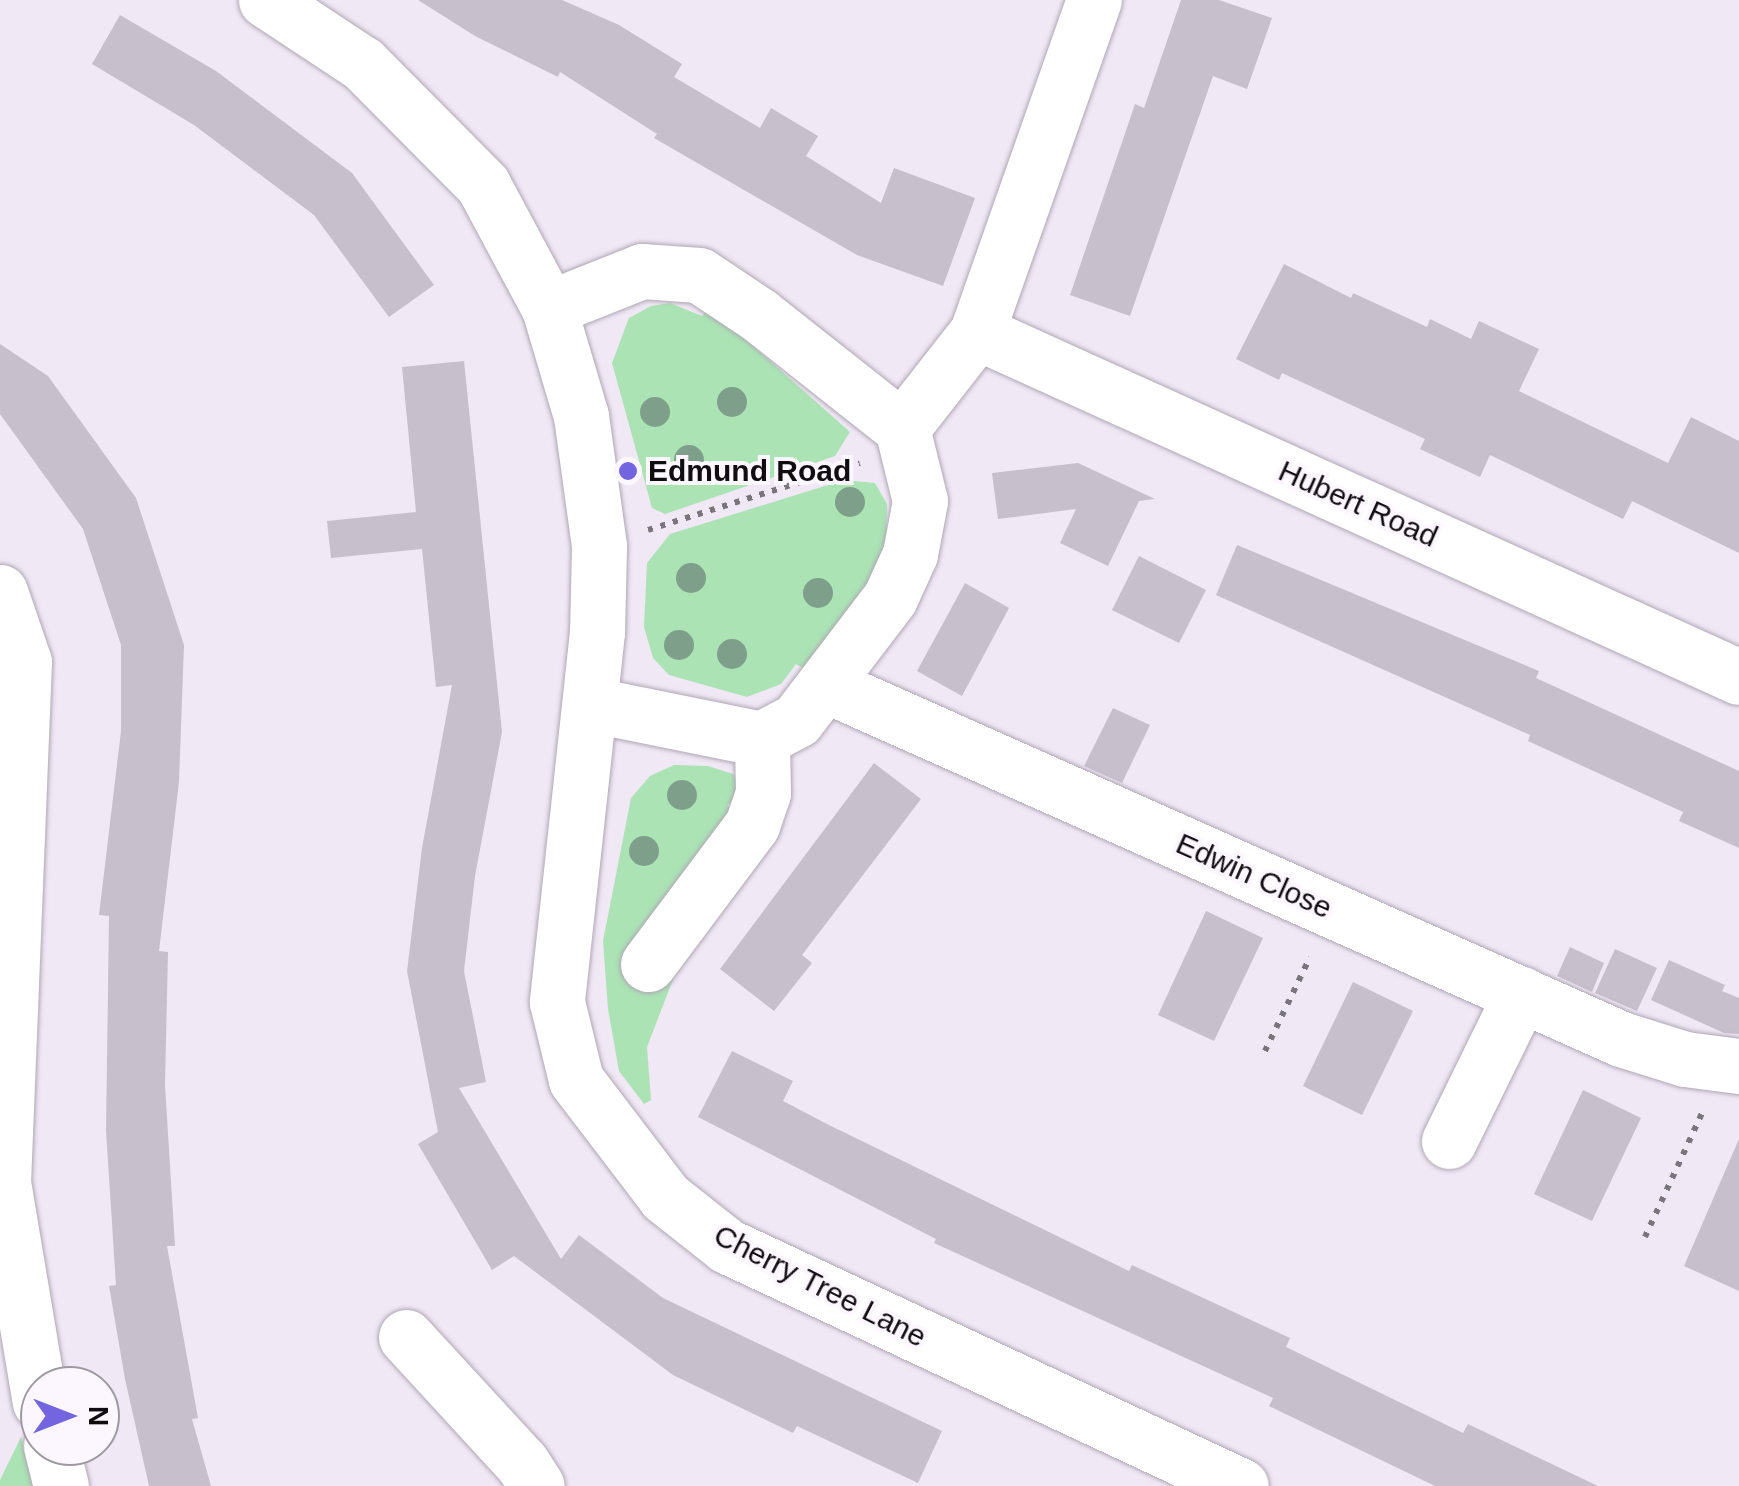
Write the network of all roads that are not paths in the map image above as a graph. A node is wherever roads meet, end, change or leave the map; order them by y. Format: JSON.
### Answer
{"nodes":[{"id":1,"x":266,"y":0,"type":"edge"},
{"id":2,"x":1094,"y":0,"type":"edge"},
{"id":3,"x":549,"y":308,"type":"junction"},
{"id":4,"x":977,"y":332,"type":"junction"},
{"id":5,"x":902,"y":428,"type":"junction"},
{"id":6,"x":0,"y":592,"type":"edge"},
{"id":7,"x":1739,"y":677,"type":"edge"},
{"id":8,"x":826,"y":685,"type":"junction"},
{"id":9,"x":592,"y":705,"type":"junction"},
{"id":10,"x":762,"y":739,"type":"junction"},
{"id":11,"x":648,"y":964,"type":"dead end"},
{"id":12,"x":1521,"y":994,"type":"junction"},
{"id":13,"x":1716,"y":1062,"type":"edge"},
{"id":14,"x":1449,"y":1142,"type":"dead end"},
{"id":15,"x":406,"y":1337,"type":"dead end"},
{"id":16,"x":34,"y":1366,"type":"edge"},
{"id":17,"x":536,"y":1486,"type":"edge"},
{"id":18,"x":1241,"y":1486,"type":"edge"}],
"edges":[{"from":1,"to":3,"type":"street","name":"Cherry Tree Lane"},
{"from":2,"to":4,"type":"street"},
{"from":3,"to":5,"type":"street"},
{"from":3,"to":9,"type":"street","name":"Cherry Tree Lane"},
{"from":4,"to":5,"type":"street"},
{"from":4,"to":7,"type":"street","name":"Hubert Road"},
{"from":5,"to":8,"type":"street"},
{"from":6,"to":16,"type":"street"},
{"from":8,"to":10,"type":"street"},
{"from":8,"to":12,"type":"street","name":"Edwin Close"},
{"from":9,"to":10,"type":"street"},
{"from":9,"to":18,"type":"street","name":"Cherry Tree Lane"},
{"from":10,"to":11,"type":"street"},
{"from":12,"to":13,"type":"street","name":"Edwin Close"},
{"from":12,"to":14,"type":"street"},
{"from":15,"to":17,"type":"street"}]}
